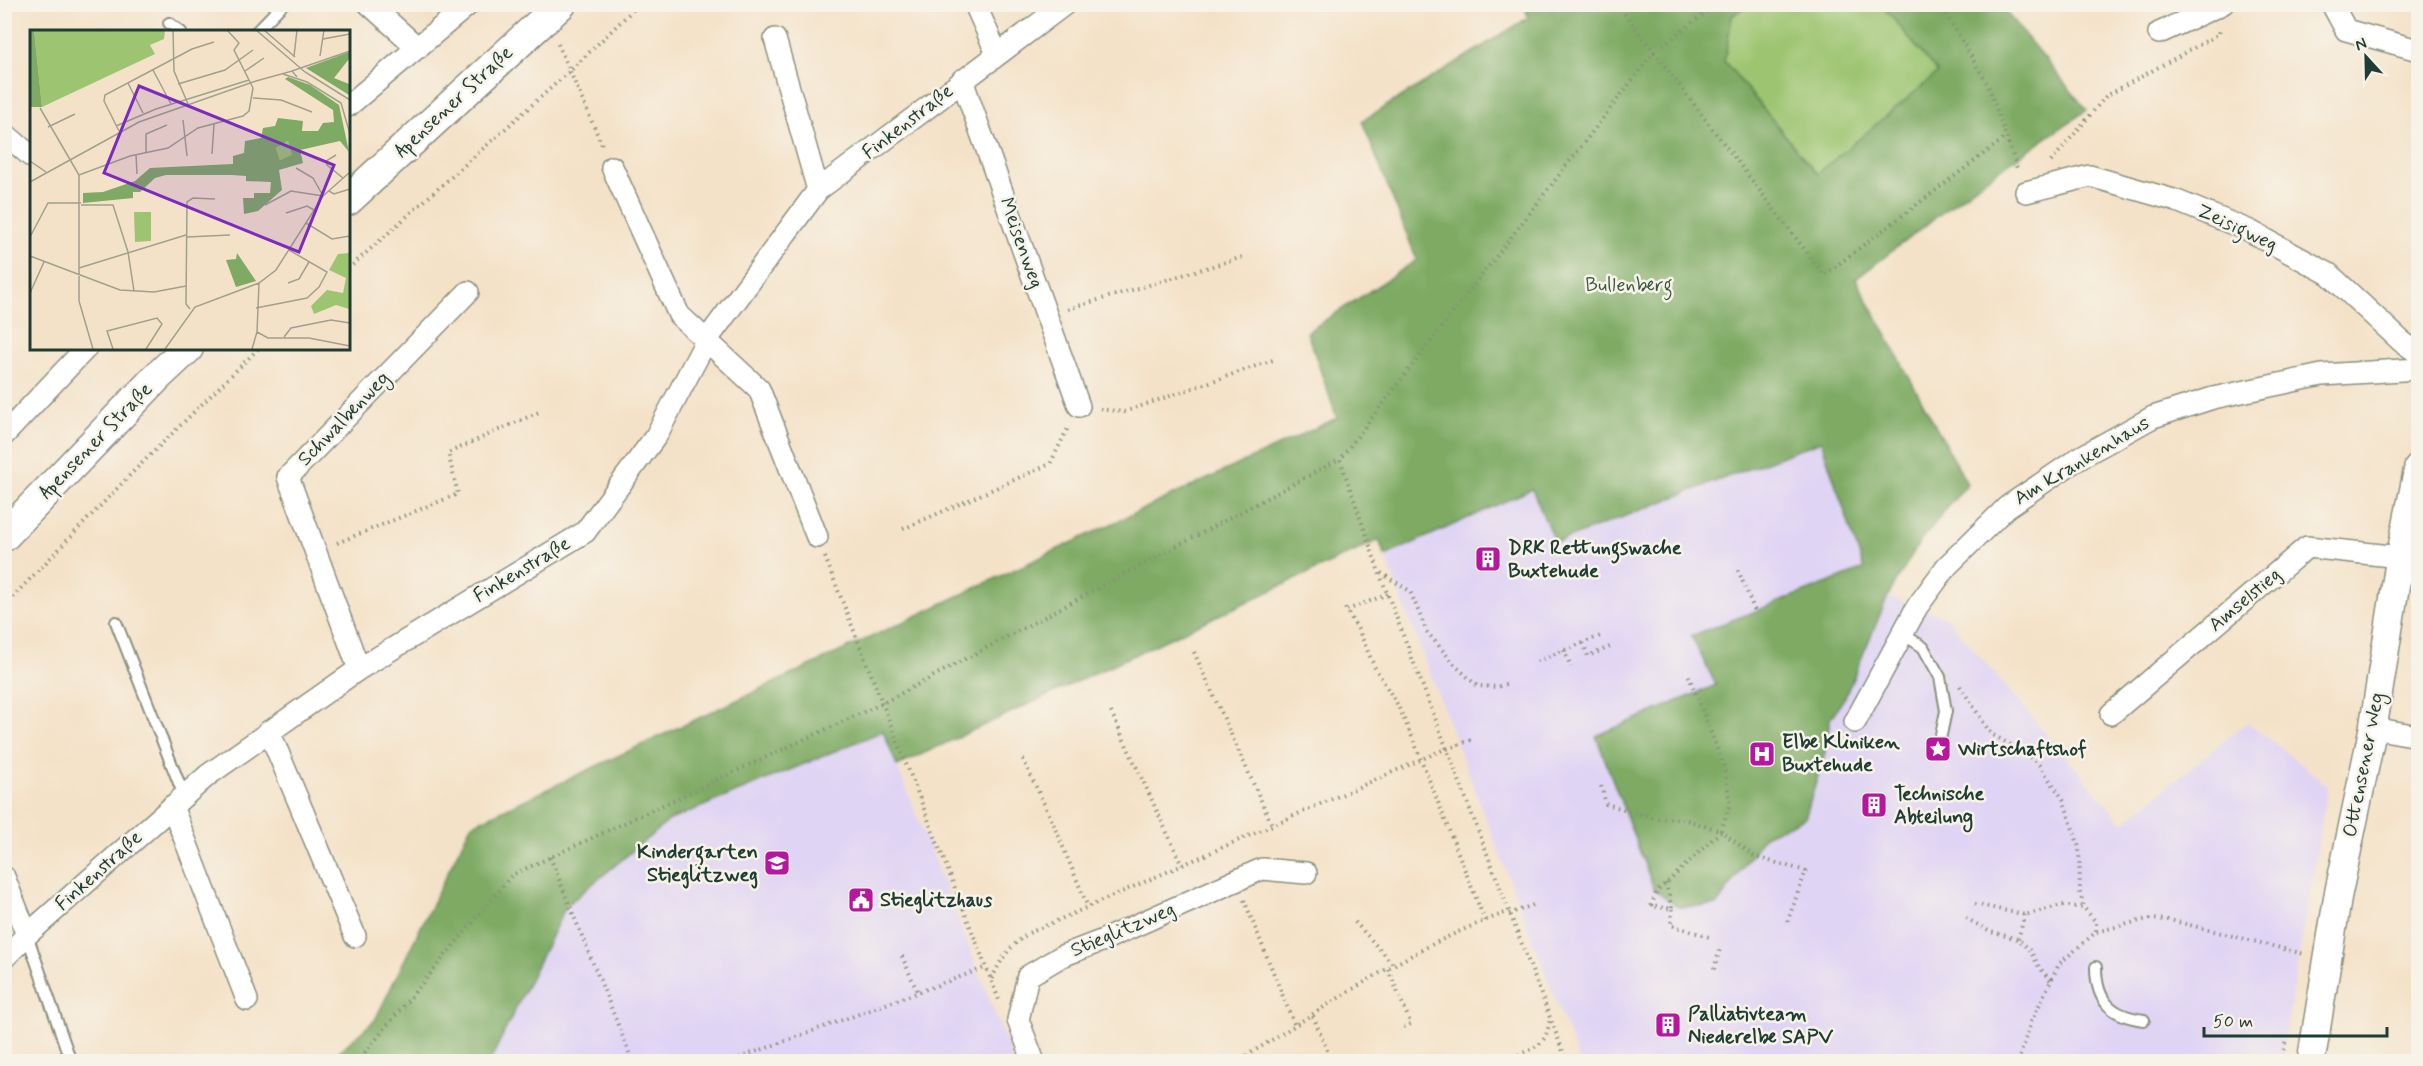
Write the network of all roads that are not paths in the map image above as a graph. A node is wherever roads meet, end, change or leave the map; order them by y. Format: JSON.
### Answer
{"nodes":[{"id":1,"x":283,"y":4,"type":"edge"},
{"id":2,"x":369,"y":4,"type":"edge"},
{"id":3,"x":469,"y":4,"type":"edge"},
{"id":4,"x":975,"y":4,"type":"edge"},
{"id":5,"x":1065,"y":4,"type":"edge"},
{"id":6,"x":2332,"y":4,"type":"edge"},
{"id":7,"x":553,"y":12,"type":"edge"},
{"id":8,"x":2222,"y":14,"type":"edge"},
{"id":9,"x":169,"y":23,"type":"dead end"},
{"id":10,"x":178,"y":30,"type":"edge"},
{"id":11,"x":258,"y":30,"type":"edge"},
{"id":12,"x":2159,"y":33,"type":"dead end"},
{"id":13,"x":775,"y":39,"type":"dead end"},
{"id":14,"x":418,"y":48,"type":"junction"},
{"id":15,"x":2418,"y":50,"type":"edge"},
{"id":16,"x":997,"y":54,"type":"junction"},
{"id":17,"x":962,"y":80,"type":"junction"},
{"id":18,"x":350,"y":104,"type":"edge"},
{"id":19,"x":4,"y":133,"type":"edge"},
{"id":20,"x":30,"y":155,"type":"edge"},
{"id":21,"x":612,"y":167,"type":"road end"},
{"id":22,"x":818,"y":190,"type":"junction"},
{"id":23,"x":2026,"y":192,"type":"road end"},
{"id":24,"x":350,"y":198,"type":"edge"},
{"id":25,"x":468,"y":292,"type":"dead end"},
{"id":26,"x":706,"y":341,"type":"junction"},
{"id":27,"x":84,"y":350,"type":"edge"},
{"id":28,"x":186,"y":350,"type":"edge"},
{"id":29,"x":2418,"y":353,"type":"edge"},
{"id":30,"x":2418,"y":369,"type":"edge"},
{"id":31,"x":1079,"y":406,"type":"road end"},
{"id":32,"x":4,"y":435,"type":"edge"},
{"id":33,"x":2418,"y":468,"type":"edge"},
{"id":34,"x":4,"y":537,"type":"edge"},
{"id":35,"x":817,"y":537,"type":"road end"},
{"id":36,"x":2400,"y":557,"type":"junction"},
{"id":37,"x":116,"y":622,"type":"dead end"},
{"id":38,"x":1903,"y":634,"type":"junction"},
{"id":39,"x":359,"y":669,"type":"junction"},
{"id":40,"x":2111,"y":714,"type":"dead end"},
{"id":41,"x":1855,"y":722,"type":"dead end"},
{"id":42,"x":2373,"y":728,"type":"junction"},
{"id":43,"x":269,"y":731,"type":"junction"},
{"id":44,"x":2418,"y":736,"type":"edge"},
{"id":45,"x":1938,"y":749,"type":"dead end"},
{"id":46,"x":178,"y":801,"type":"junction"},
{"id":47,"x":1306,"y":873,"type":"dead end"},
{"id":48,"x":4,"y":877,"type":"edge"},
{"id":49,"x":27,"y":935,"type":"junction"},
{"id":50,"x":355,"y":936,"type":"dead end"},
{"id":51,"x":4,"y":958,"type":"edge"},
{"id":52,"x":2096,"y":967,"type":"dead end"},
{"id":53,"x":248,"y":1000,"type":"dead end"},
{"id":54,"x":2144,"y":1020,"type":"dead end"},
{"id":55,"x":70,"y":1062,"type":"edge"},
{"id":56,"x":1034,"y":1062,"type":"edge"},
{"id":57,"x":2311,"y":1062,"type":"edge"}],
"edges":[{"from":1,"to":11,"type":"lane"},
{"from":2,"to":14,"type":"street"},
{"from":3,"to":14,"type":"street"},
{"from":4,"to":16,"type":"street"},
{"from":5,"to":16,"type":"street","name":"Finkenstraße"},
{"from":6,"to":15,"type":"street"},
{"from":7,"to":24,"type":"main road","name":"Apensener Straße"},
{"from":8,"to":12,"type":"street"},
{"from":9,"to":10,"type":"lane"},
{"from":13,"to":22,"type":"street"},
{"from":14,"to":18,"type":"street"},
{"from":16,"to":17,"type":"street","name":"Finkenstraße"},
{"from":17,"to":22,"type":"street","name":"Finkenstraße"},
{"from":17,"to":31,"type":"street","name":"Meisenweg"},
{"from":19,"to":20,"type":"street"},
{"from":21,"to":26,"type":"street"},
{"from":22,"to":26,"type":"street","name":"Finkenstraße"},
{"from":23,"to":29,"type":"street","name":"Zeisigweg"},
{"from":25,"to":39,"type":"street","name":"Schwalbenweg"},
{"from":26,"to":35,"type":"street"},
{"from":26,"to":39,"type":"street","name":"Finkenstraße"},
{"from":27,"to":32,"type":"street"},
{"from":28,"to":34,"type":"main road","name":"Apensener Straße"},
{"from":30,"to":38,"type":"street","name":"Am Krankenhaus"},
{"from":33,"to":36,"type":"street","name":"Ottensener Weg"},
{"from":36,"to":40,"type":"street","name":"Amselstieg"},
{"from":36,"to":42,"type":"street","name":"Ottensener Weg"},
{"from":37,"to":46,"type":"lane"},
{"from":38,"to":41,"type":"street","name":"Am Krankenhaus"},
{"from":38,"to":45,"type":"lane"},
{"from":39,"to":43,"type":"street","name":"Finkenstraße"},
{"from":42,"to":44,"type":"street"},
{"from":42,"to":57,"type":"street","name":"Ottensener Weg"},
{"from":43,"to":46,"type":"street","name":"Finkenstraße"},
{"from":43,"to":50,"type":"street"},
{"from":46,"to":49,"type":"street","name":"Finkenstraße"},
{"from":46,"to":53,"type":"street"},
{"from":47,"to":56,"type":"street","name":"Stieglitzweg"},
{"from":48,"to":49,"type":"street"},
{"from":49,"to":51,"type":"street","name":"Finkenstraße"},
{"from":49,"to":55,"type":"lane"},
{"from":52,"to":54,"type":"lane"}]}
